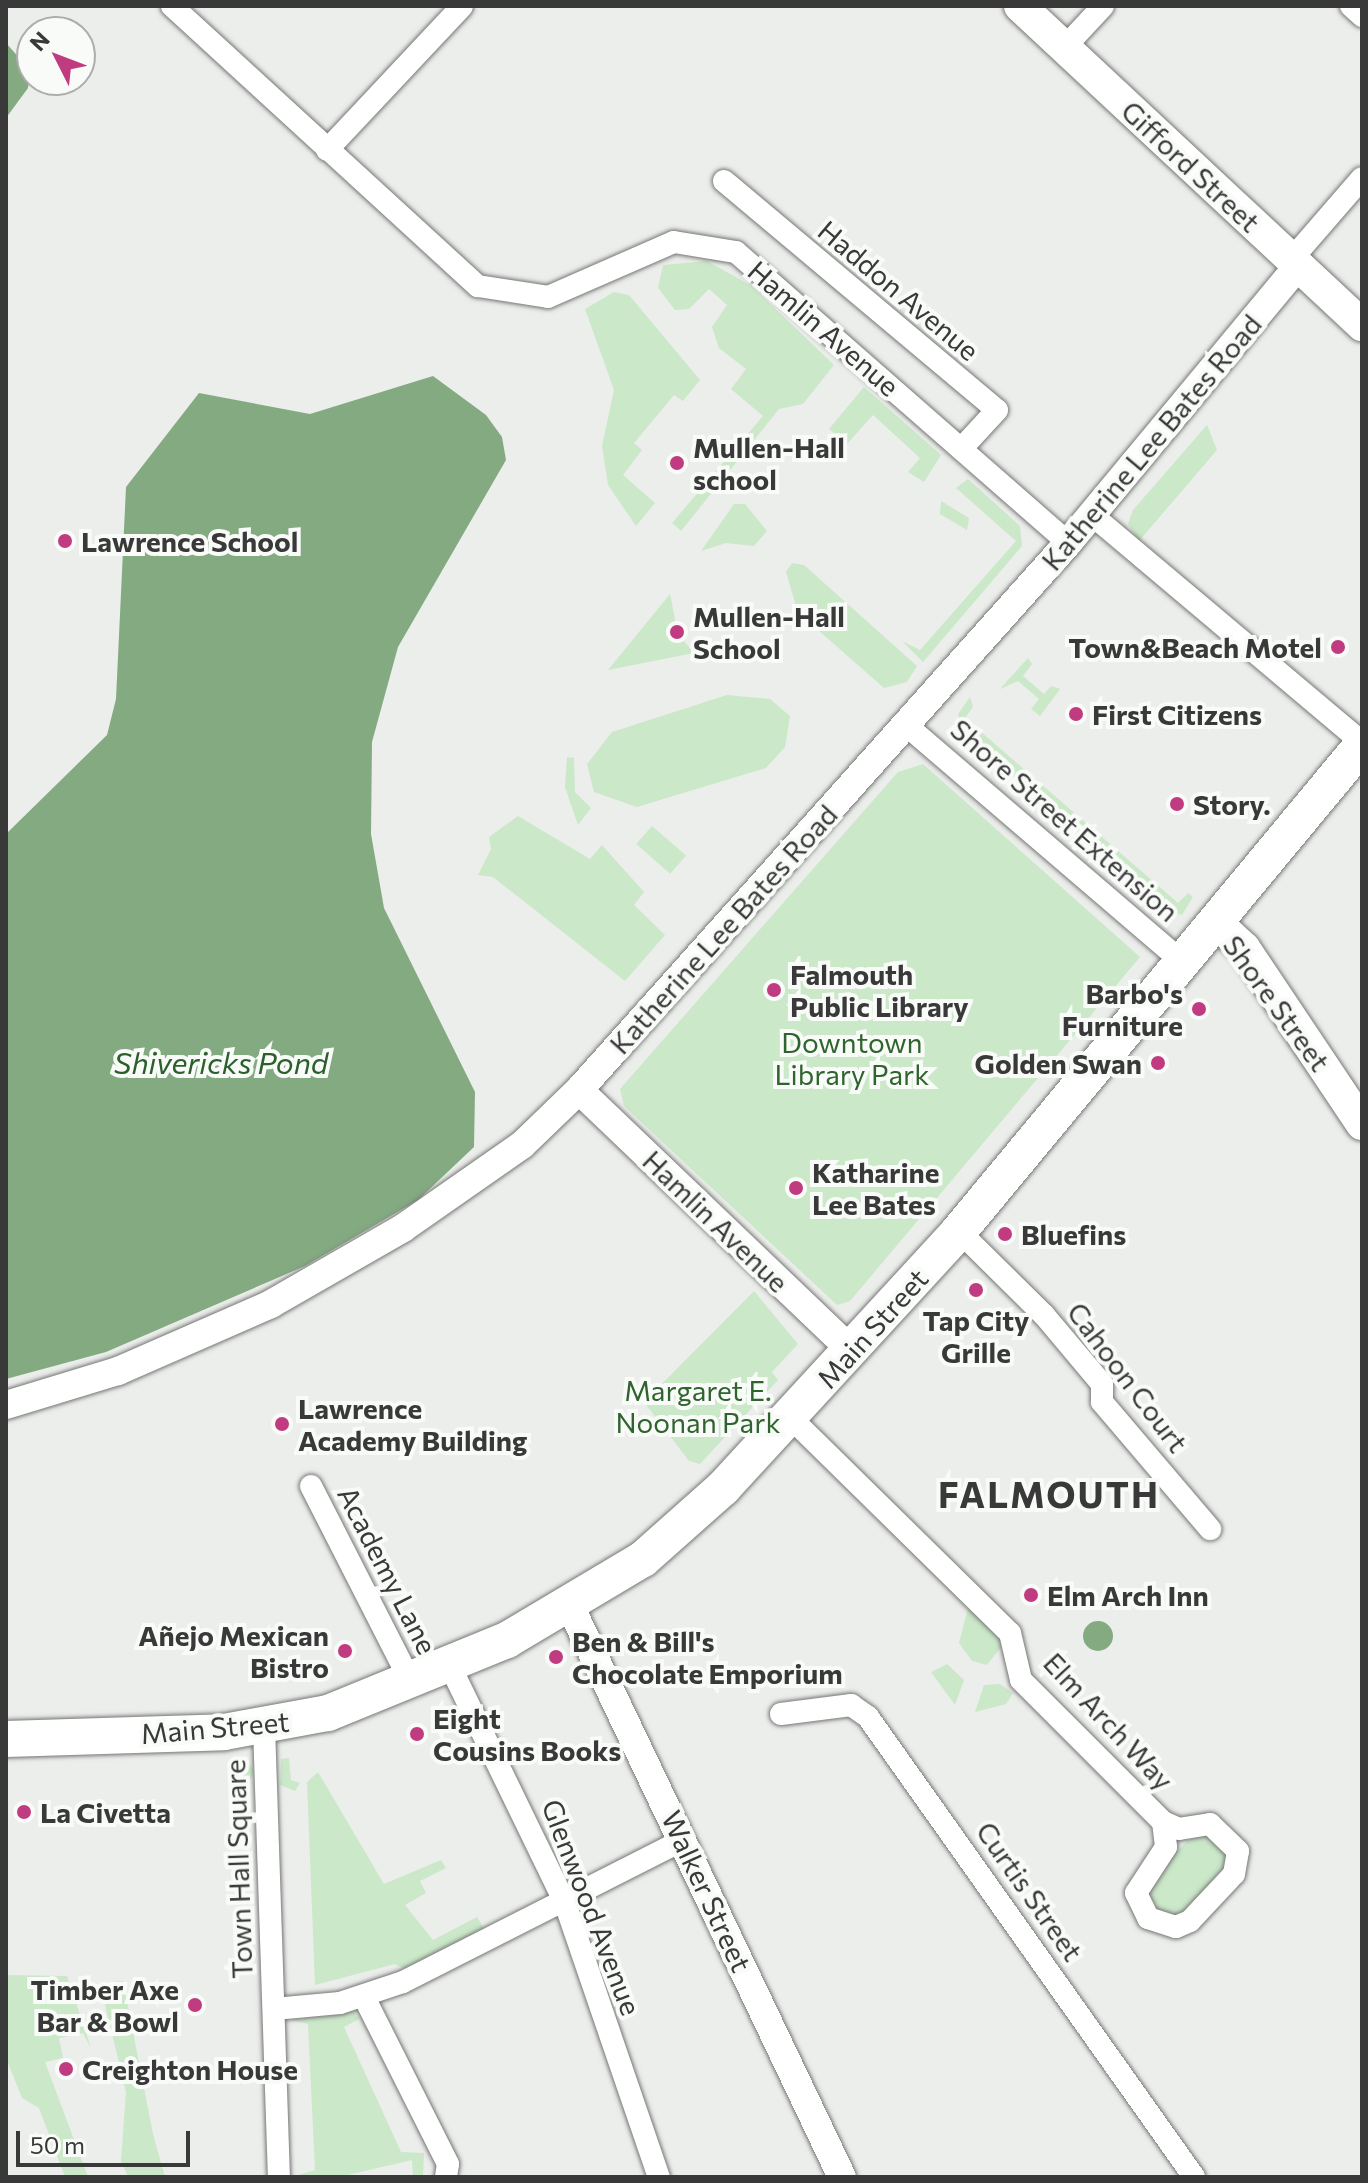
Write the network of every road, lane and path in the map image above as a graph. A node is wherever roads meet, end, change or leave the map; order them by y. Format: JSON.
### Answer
{"nodes":[{"id":1,"x":172,"y":6,"type":"edge"},
{"id":2,"x":462,"y":6,"type":"edge"},
{"id":3,"x":1020,"y":6,"type":"edge"},
{"id":4,"x":1103,"y":6,"type":"edge"},
{"id":5,"x":1351,"y":6,"type":"edge"},
{"id":6,"x":1362,"y":16,"type":"edge"},
{"id":7,"x":1064,"y":48,"type":"junction"},
{"id":8,"x":327,"y":150,"type":"junction"},
{"id":9,"x":1362,"y":178,"type":"edge"},
{"id":10,"x":724,"y":181,"type":"dead end"},
{"id":11,"x":1295,"y":263,"type":"junction"},
{"id":12,"x":1362,"y":325,"type":"edge"},
{"id":13,"x":961,"y":449,"type":"junction"},
{"id":14,"x":1092,"y":515,"type":"junction"},
{"id":15,"x":1068,"y":543,"type":"junction"},
{"id":16,"x":906,"y":725,"type":"junction"},
{"id":17,"x":1362,"y":743,"type":"edge"},
{"id":18,"x":1217,"y":923,"type":"junction"},
{"id":19,"x":1183,"y":962,"type":"junction"},
{"id":20,"x":579,"y":1090,"type":"junction"},
{"id":21,"x":1362,"y":1124,"type":"edge"},
{"id":22,"x":959,"y":1231,"type":"junction"},
{"id":23,"x":852,"y":1351,"type":"junction"},
{"id":24,"x":6,"y":1405,"type":"edge"},
{"id":25,"x":790,"y":1417,"type":"junction"},
{"id":26,"x":311,"y":1486,"type":"dead end"},
{"id":27,"x":1210,"y":1529,"type":"dead end"},
{"id":28,"x":570,"y":1606,"type":"junction"},
{"id":29,"x":450,"y":1666,"type":"junction"},
{"id":30,"x":411,"y":1682,"type":"junction"},
{"id":31,"x":781,"y":1714,"type":"dead end"},
{"id":32,"x":264,"y":1727,"type":"junction"},
{"id":33,"x":6,"y":1739,"type":"edge"},
{"id":34,"x":1163,"y":1822,"type":"junction"},
{"id":35,"x":683,"y":1840,"type":"junction"},
{"id":36,"x":565,"y":1903,"type":"junction"},
{"id":37,"x":364,"y":1997,"type":"junction"},
{"id":38,"x":274,"y":2009,"type":"junction"},
{"id":39,"x":279,"y":2177,"type":"edge"},
{"id":40,"x":446,"y":2177,"type":"edge"},
{"id":41,"x":659,"y":2177,"type":"edge"},
{"id":42,"x":842,"y":2177,"type":"edge"},
{"id":43,"x":1194,"y":2177,"type":"edge"}],
"edges":[{"from":1,"to":8,"type":"street","name":"Hamlin Avenue"},
{"from":2,"to":8,"type":"street"},
{"from":3,"to":7,"type":"main road","name":"Gifford Street"},
{"from":4,"to":7,"type":"street"},
{"from":5,"to":6,"type":"street"},
{"from":7,"to":11,"type":"main road","name":"Gifford Street"},
{"from":8,"to":13,"type":"street","name":"Hamlin Avenue"},
{"from":9,"to":11,"type":"street"},
{"from":10,"to":13,"type":"street","name":"Haddon Avenue"},
{"from":11,"to":12,"type":"main road","name":"Gifford Street"},
{"from":11,"to":14,"type":"street","name":"Katherine Lee Bates Road"},
{"from":13,"to":15,"type":"street","name":"Hamlin Avenue"},
{"from":14,"to":15,"type":"street","name":"Katherine Lee Bates Road"},
{"from":14,"to":17,"type":"street"},
{"from":15,"to":16,"type":"street","name":"Katherine Lee Bates Road"},
{"from":16,"to":19,"type":"street","name":"Shore Street Extension"},
{"from":16,"to":20,"type":"street","name":"Katherine Lee Bates Road"},
{"from":17,"to":18,"type":"main road","name":"Main Street"},
{"from":18,"to":19,"type":"main road","name":"Main Street"},
{"from":18,"to":21,"type":"main road","name":"Shore Street"},
{"from":19,"to":22,"type":"main road","name":"Main Street"},
{"from":20,"to":23,"type":"street","name":"Hamlin Avenue"},
{"from":20,"to":24,"type":"street","name":"Katherine Lee Bates Road"},
{"from":22,"to":23,"type":"main road","name":"Main Street"},
{"from":22,"to":27,"type":"street","name":"Cahoon Court"},
{"from":23,"to":25,"type":"main road","name":"Main Street"},
{"from":25,"to":28,"type":"main road","name":"Main Street"},
{"from":25,"to":34,"type":"street","name":"Elm Arch Way"},
{"from":26,"to":30,"type":"street","name":"Academy Lane"},
{"from":28,"to":29,"type":"main road","name":"Main Street"},
{"from":28,"to":35,"type":"street","name":"Walker Street"},
{"from":29,"to":30,"type":"main road","name":"Main Street"},
{"from":29,"to":36,"type":"street","name":"Glenwood Avenue"},
{"from":30,"to":32,"type":"main road","name":"Main Street"},
{"from":31,"to":43,"type":"street","name":"Curtis Street"},
{"from":32,"to":33,"type":"main road","name":"Main Street"},
{"from":32,"to":38,"type":"street","name":"Town Hall Square"},
{"from":34,"to":34,"type":"street","name":"Elm Arch Way"},
{"from":35,"to":36,"type":"street","name":"Town Hall Square"},
{"from":35,"to":42,"type":"street","name":"Walker Street"},
{"from":36,"to":37,"type":"street","name":"Town Hall Square"},
{"from":36,"to":41,"type":"street","name":"Glenwood Avenue"},
{"from":37,"to":38,"type":"street","name":"Town Hall Square"},
{"from":37,"to":40,"type":"street"},
{"from":38,"to":39,"type":"street","name":"Town Hall Square"}]}
